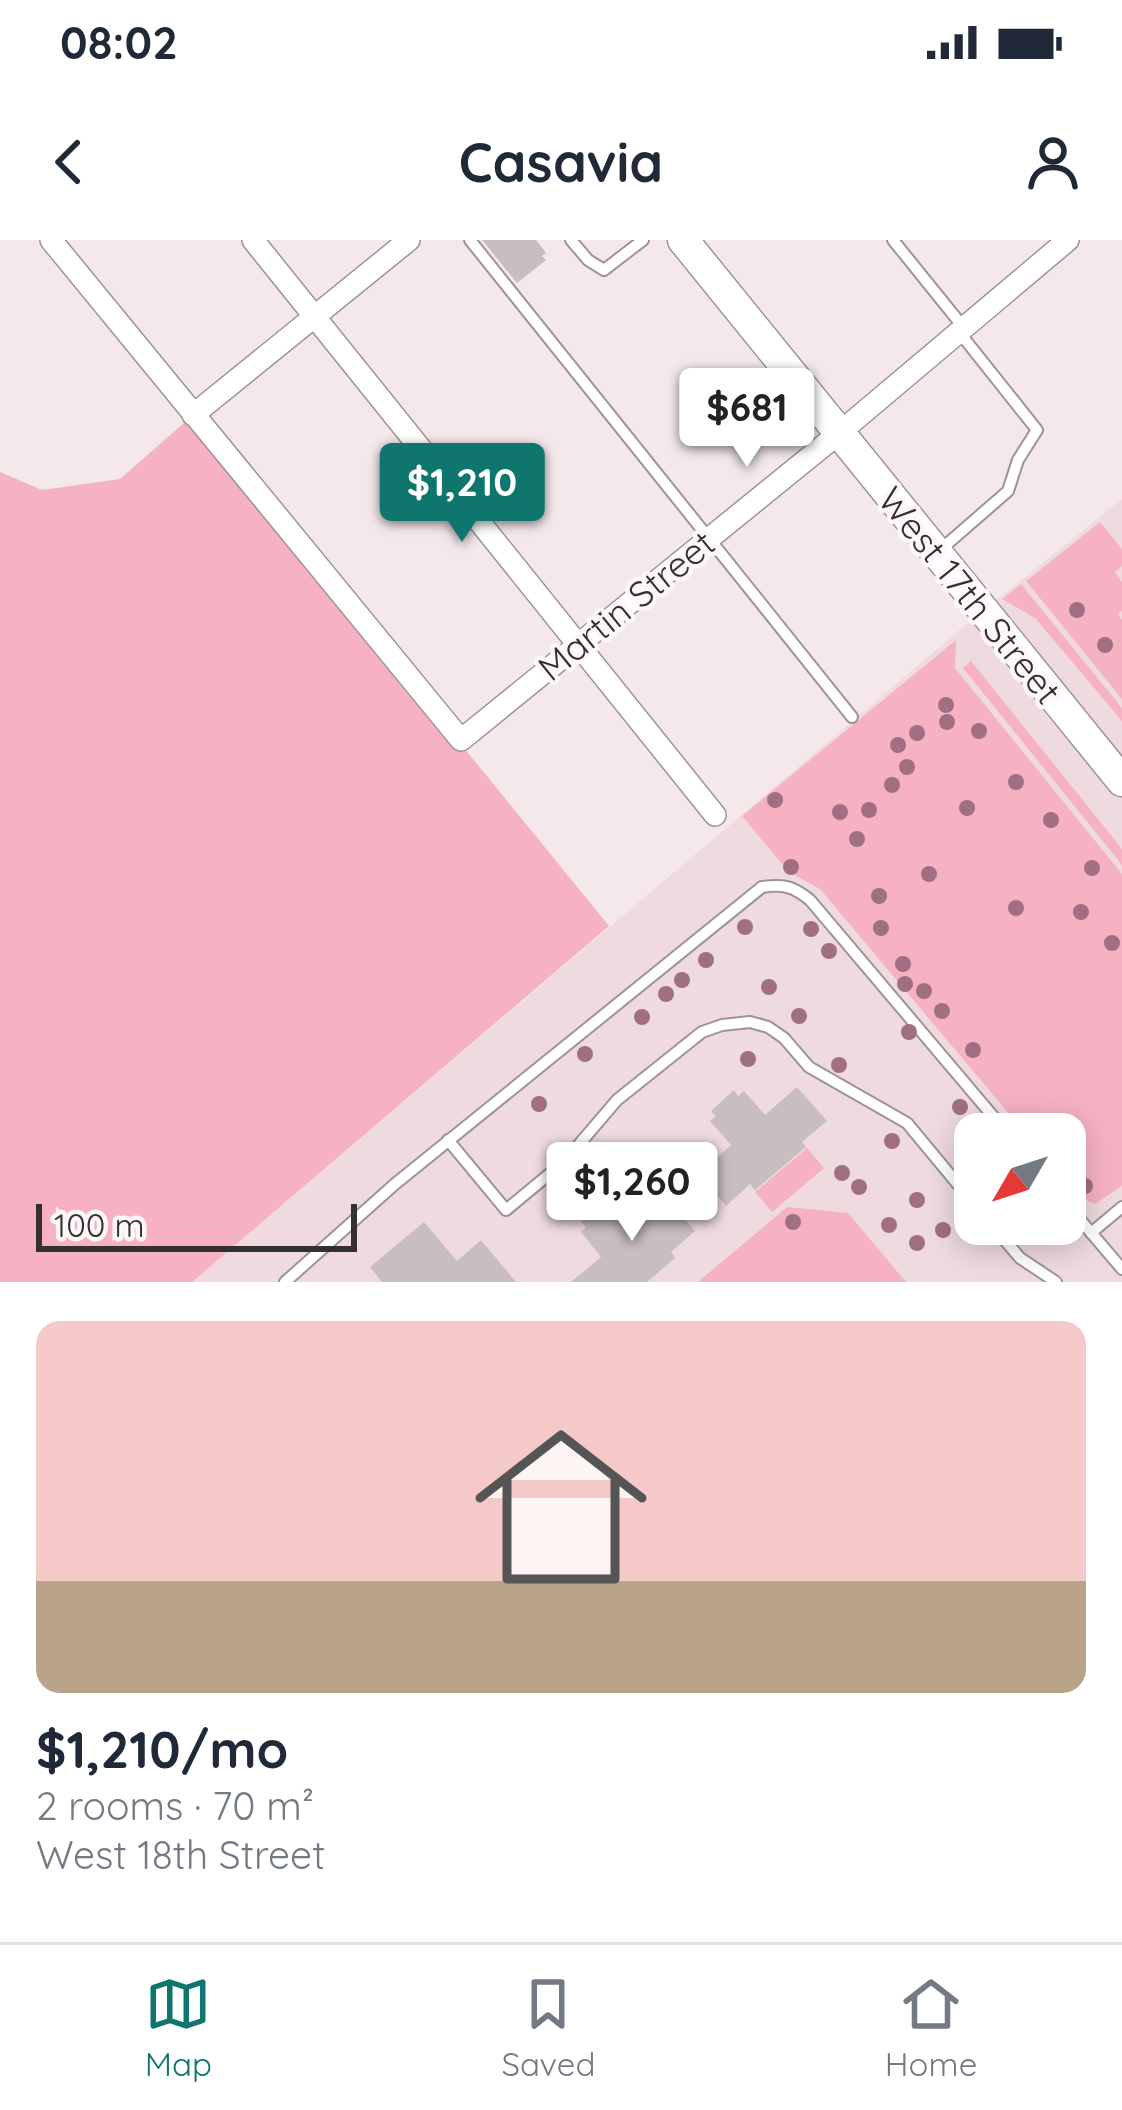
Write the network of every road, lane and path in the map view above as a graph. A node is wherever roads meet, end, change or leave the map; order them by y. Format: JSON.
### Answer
{"nodes":[{"id":1,"x":51,"y":240,"type":"edge"},
{"id":2,"x":254,"y":240,"type":"edge"},
{"id":3,"x":409,"y":240,"type":"edge"},
{"id":4,"x":470,"y":240,"type":"edge"},
{"id":5,"x":572,"y":240,"type":"edge"},
{"id":6,"x":644,"y":240,"type":"edge"},
{"id":7,"x":683,"y":240,"type":"edge"},
{"id":8,"x":893,"y":240,"type":"edge"},
{"id":9,"x":1068,"y":240,"type":"edge"},
{"id":10,"x":315,"y":316,"type":"junction"},
{"id":11,"x":961,"y":330,"type":"junction"},
{"id":12,"x":194,"y":415,"type":"junction"},
{"id":13,"x":838,"y":434,"type":"junction"},
{"id":14,"x":708,"y":537,"type":"junction"},
{"id":15,"x":936,"y":553,"type":"junction"},
{"id":16,"x":578,"y":644,"type":"junction"},
{"id":17,"x":852,"y":717,"type":"dead end"},
{"id":18,"x":1122,"y":781,"type":"edge"},
{"id":19,"x":715,"y":815,"type":"dead end"},
{"id":20,"x":990,"y":1113,"type":"edge"},
{"id":21,"x":448,"y":1140,"type":"junction"},
{"id":22,"x":954,"y":1179,"type":"edge"},
{"id":23,"x":1122,"y":1208,"type":"edge"},
{"id":24,"x":1086,"y":1227,"type":"edge"},
{"id":25,"x":1091,"y":1233,"type":"junction"},
{"id":26,"x":1009,"y":1245,"type":"edge"},
{"id":27,"x":1122,"y":1269,"type":"edge"},
{"id":28,"x":285,"y":1282,"type":"edge"},
{"id":29,"x":1056,"y":1282,"type":"edge"}],
"edges":[{"from":1,"to":12,"type":"street"},
{"from":2,"to":10,"type":"street"},
{"from":3,"to":10,"type":"street"},
{"from":4,"to":14,"type":"lane"},
{"from":5,"to":6,"type":"lane"},
{"from":7,"to":13,"type":"street","name":"West 17th Street"},
{"from":8,"to":11,"type":"lane"},
{"from":9,"to":11,"type":"street","name":"Martin Street"},
{"from":10,"to":12,"type":"street"},
{"from":10,"to":16,"type":"street"},
{"from":11,"to":13,"type":"street","name":"Martin Street"},
{"from":11,"to":15,"type":"lane"},
{"from":12,"to":16,"type":"street","name":"Martin Street"},
{"from":13,"to":14,"type":"street","name":"Martin Street"},
{"from":13,"to":15,"type":"street","name":"West 17th Street"},
{"from":14,"to":16,"type":"street","name":"Martin Street"},
{"from":14,"to":17,"type":"lane"},
{"from":15,"to":18,"type":"street","name":"West 17th Street"},
{"from":16,"to":19,"type":"street"},
{"from":20,"to":21,"type":"lane"},
{"from":21,"to":22,"type":"lane"},
{"from":21,"to":28,"type":"lane"},
{"from":23,"to":25,"type":"lane"},
{"from":24,"to":25,"type":"lane"},
{"from":25,"to":27,"type":"lane"},
{"from":26,"to":29,"type":"lane"}]}
